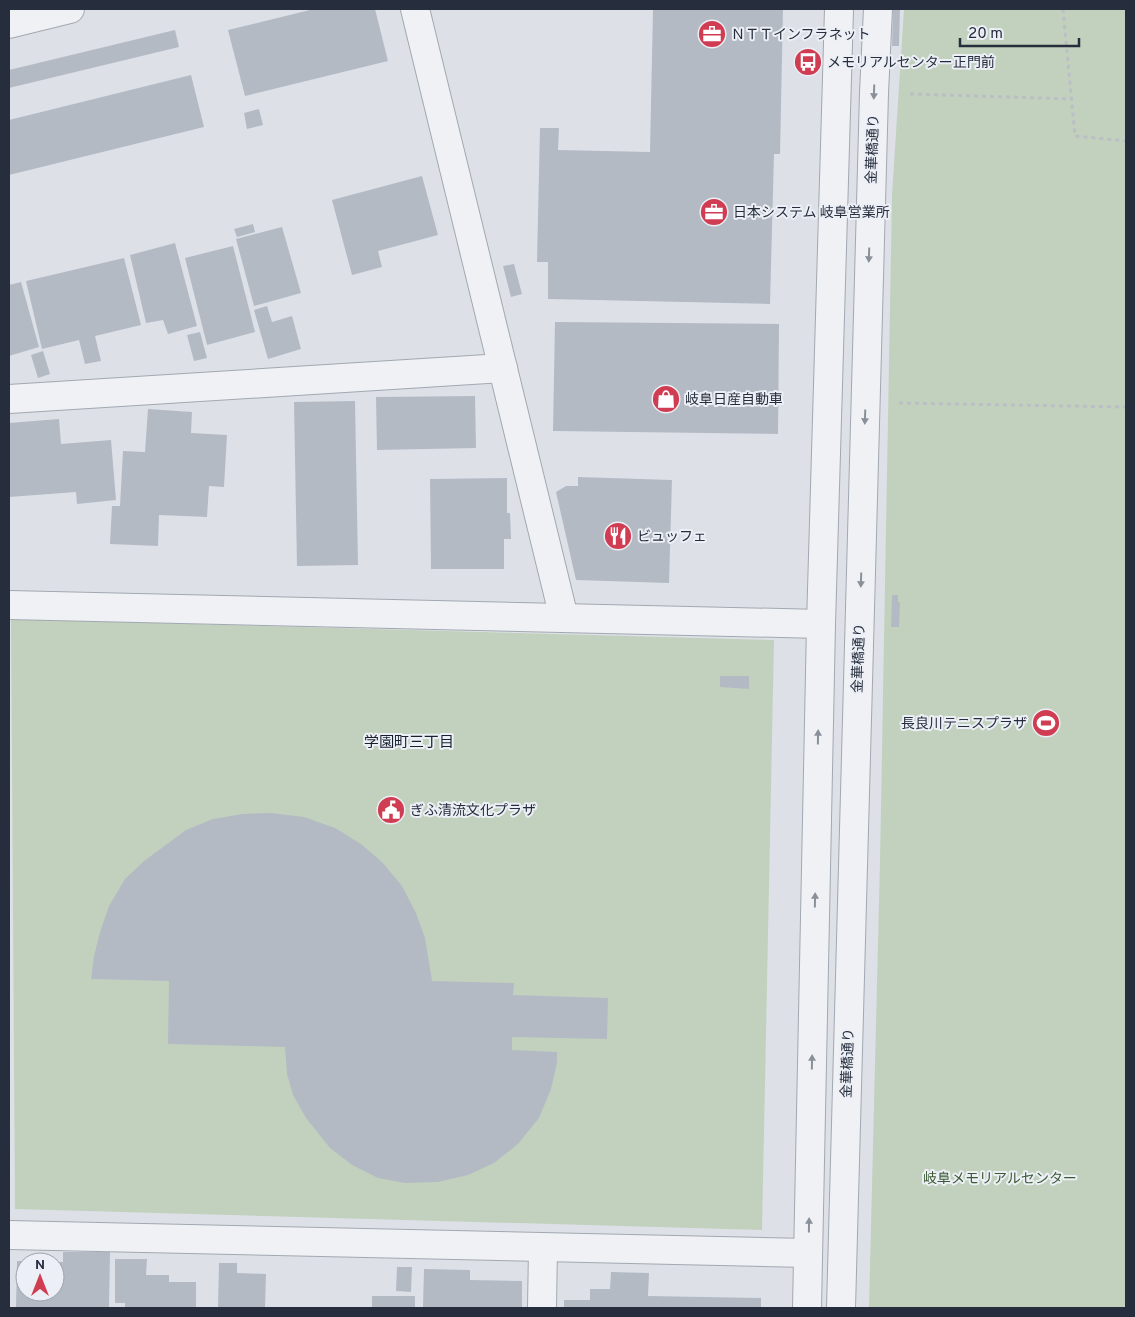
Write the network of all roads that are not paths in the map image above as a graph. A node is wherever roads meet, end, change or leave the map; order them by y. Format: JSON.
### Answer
{"nodes":[{"id":1,"x":70,"y":9,"type":"edge"},
{"id":2,"x":415,"y":9,"type":"edge"},
{"id":3,"x":839,"y":9,"type":"edge"},
{"id":4,"x":878,"y":9,"type":"edge"},
{"id":5,"x":9,"y":24,"type":"edge"},
{"id":6,"x":504,"y":368,"type":"junction"},
{"id":7,"x":9,"y":399,"type":"edge"},
{"id":8,"x":9,"y":605,"type":"edge"},
{"id":9,"x":564,"y":618,"type":"junction"},
{"id":10,"x":821,"y":624,"type":"junction"},
{"id":11,"x":9,"y":1235,"type":"edge"},
{"id":12,"x":543,"y":1248,"type":"junction"},
{"id":13,"x":808,"y":1254,"type":"junction"},
{"id":14,"x":542,"y":1308,"type":"edge"},
{"id":15,"x":807,"y":1308,"type":"edge"},
{"id":16,"x":841,"y":1308,"type":"edge"}],
"edges":[{"from":1,"to":5,"type":"street"},
{"from":2,"to":6,"type":"street"},
{"from":3,"to":10,"type":"street"},
{"from":4,"to":16,"type":"street","name":"金華橋通り","one_way":true},
{"from":6,"to":7,"type":"street"},
{"from":6,"to":9,"type":"street"},
{"from":8,"to":9,"type":"street"},
{"from":9,"to":10,"type":"street"},
{"from":13,"to":10,"type":"street","one_way":true},
{"from":11,"to":12,"type":"street"},
{"from":12,"to":13,"type":"street"},
{"from":12,"to":14,"type":"street"},
{"from":13,"to":15,"type":"street"}]}
